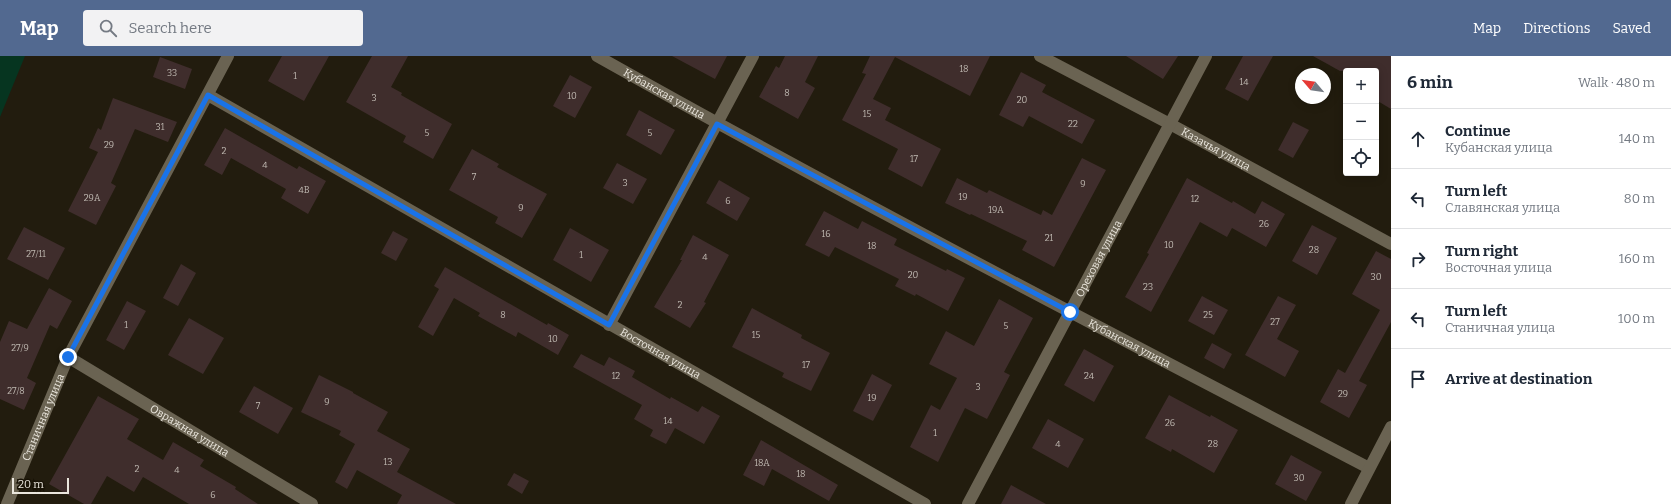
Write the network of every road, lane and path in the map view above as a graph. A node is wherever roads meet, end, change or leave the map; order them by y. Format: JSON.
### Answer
{"nodes":[{"id":1,"x":228,"y":56,"type":"edge"},
{"id":2,"x":597,"y":56,"type":"edge"},
{"id":3,"x":753,"y":56,"type":"edge"},
{"id":4,"x":1040,"y":56,"type":"edge"},
{"id":5,"x":1206,"y":56,"type":"edge"},
{"id":6,"x":208,"y":95,"type":"junction"},
{"id":7,"x":717,"y":124,"type":"junction"},
{"id":8,"x":1170,"y":124,"type":"junction"},
{"id":9,"x":1391,"y":244,"type":"edge"},
{"id":10,"x":1070,"y":312,"type":"junction"},
{"id":11,"x":609,"y":325,"type":"junction"},
{"id":12,"x":68,"y":357,"type":"junction"},
{"id":13,"x":1391,"y":427,"type":"edge"},
{"id":14,"x":1369,"y":468,"type":"junction"},
{"id":15,"x":7,"y":504,"type":"edge"},
{"id":16,"x":312,"y":504,"type":"edge"},
{"id":17,"x":925,"y":504,"type":"edge"},
{"id":18,"x":968,"y":504,"type":"edge"},
{"id":19,"x":1351,"y":504,"type":"edge"}],
"edges":[{"from":1,"to":6,"type":"street","name":"Станичная улица"},
{"from":2,"to":7,"type":"street","name":"Кубанская улица"},
{"from":3,"to":7,"type":"street"},
{"from":4,"to":8,"type":"street","name":"Казачья улица"},
{"from":5,"to":8,"type":"street","name":"Ореховая улица"},
{"from":6,"to":11,"type":"street","name":"Восточная улица"},
{"from":6,"to":12,"type":"street","name":"Станичная улица"},
{"from":7,"to":10,"type":"street","name":"Кубанская улица"},
{"from":7,"to":11,"type":"street"},
{"from":8,"to":9,"type":"street","name":"Казачья улица"},
{"from":8,"to":10,"type":"street","name":"Ореховая улица"},
{"from":10,"to":14,"type":"street","name":"Кубанская улица"},
{"from":10,"to":18,"type":"street","name":"Ореховая улица"},
{"from":11,"to":17,"type":"street","name":"Восточная улица"},
{"from":12,"to":15,"type":"street","name":"Станичная улица"},
{"from":12,"to":16,"type":"street","name":"Овражная улица"},
{"from":13,"to":14,"type":"street"},
{"from":14,"to":19,"type":"street"}]}
